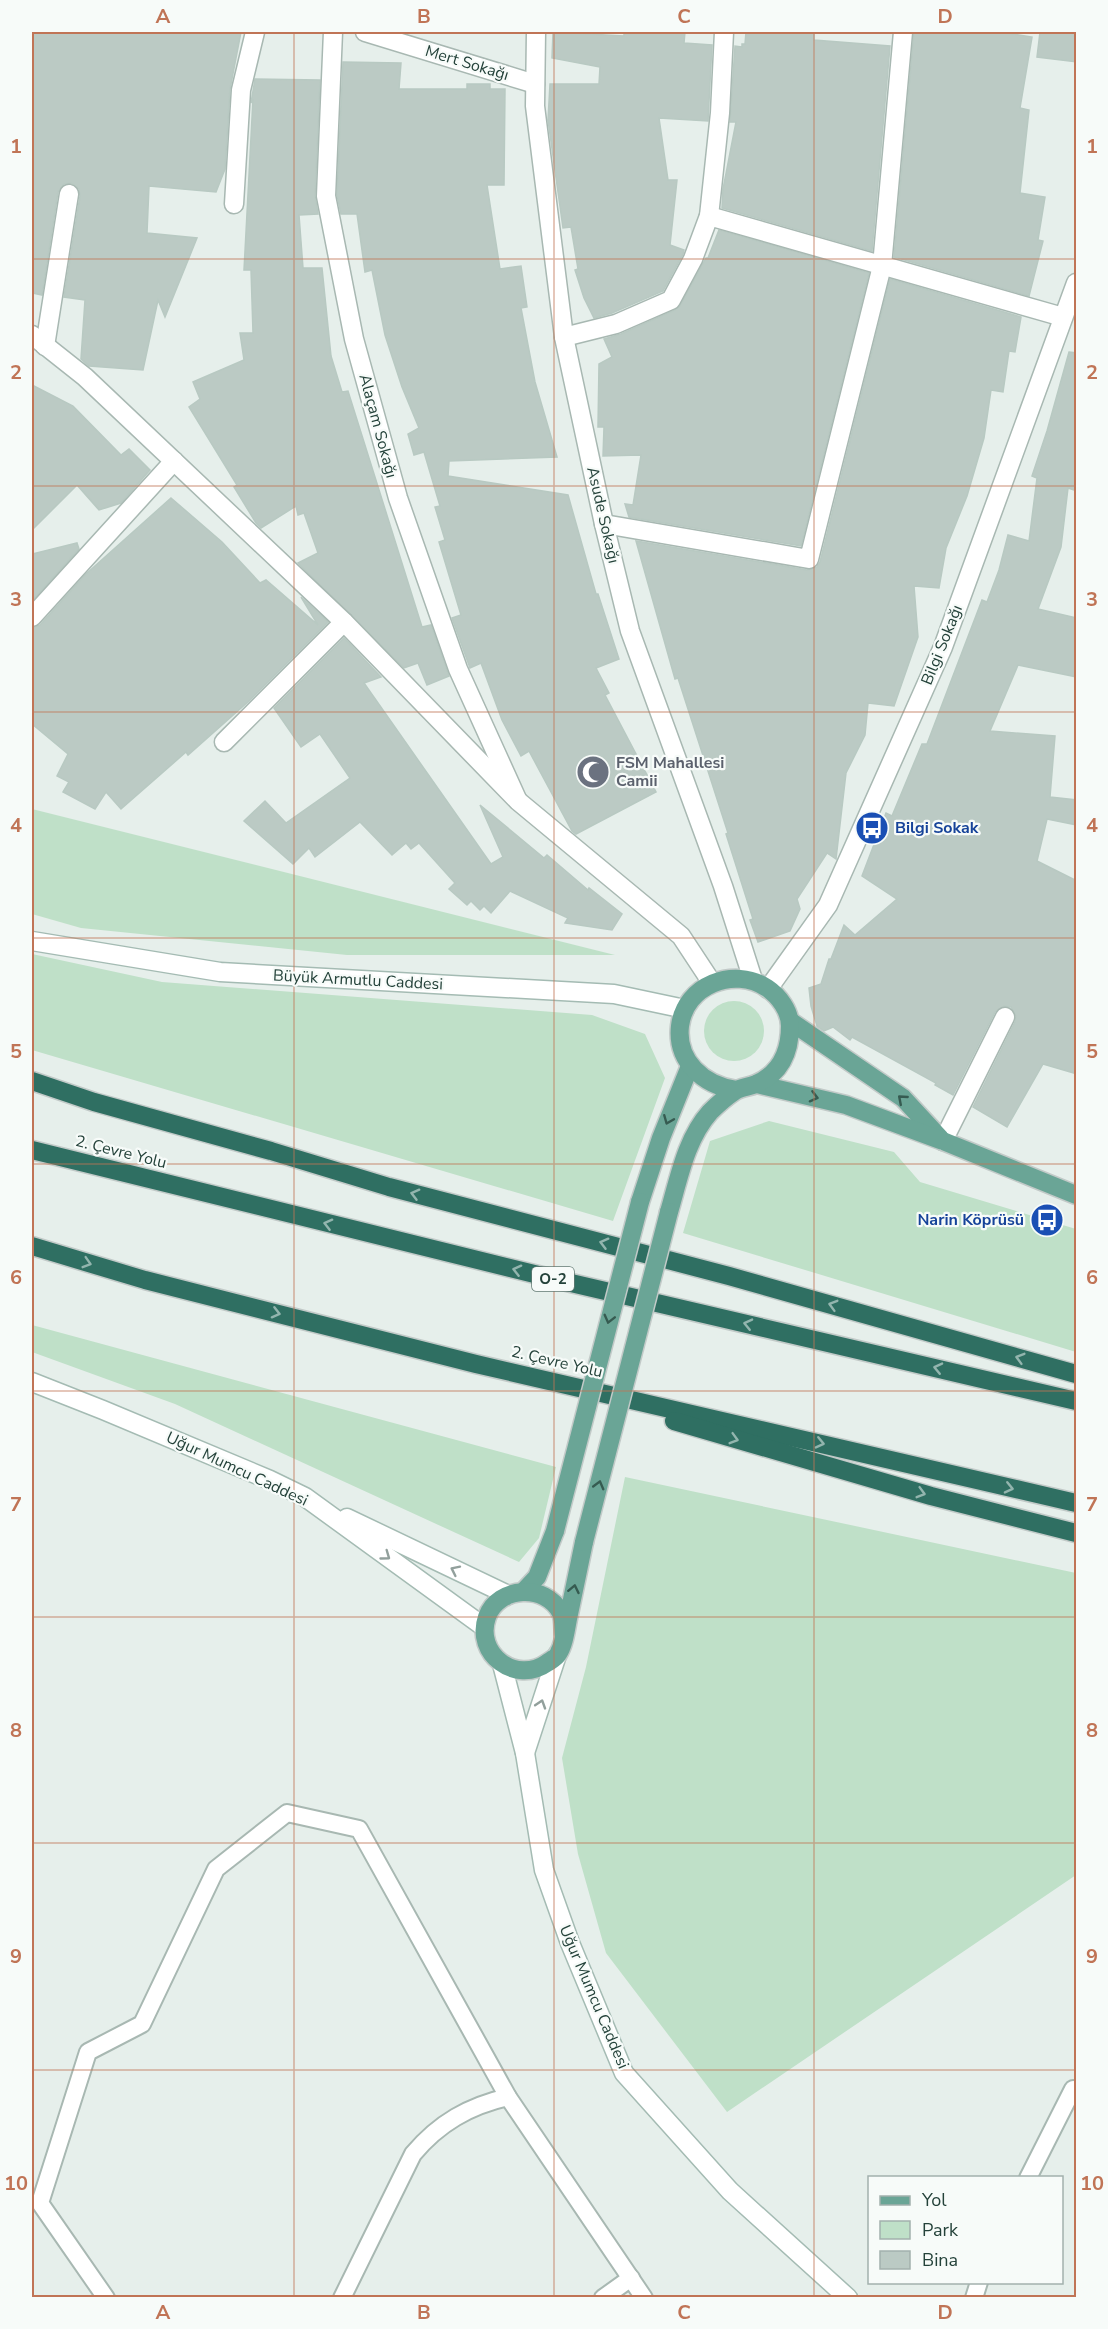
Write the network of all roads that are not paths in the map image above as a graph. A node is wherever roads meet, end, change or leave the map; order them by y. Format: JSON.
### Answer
{"nodes":[{"id":1,"x":255,"y":32,"type":"edge"},
{"id":2,"x":333,"y":32,"type":"edge"},
{"id":3,"x":365,"y":32,"type":"edge"},
{"id":4,"x":536,"y":32,"type":"edge"},
{"id":5,"x":724,"y":32,"type":"edge"},
{"id":6,"x":903,"y":32,"type":"edge"},
{"id":7,"x":535,"y":84,"type":"junction"},
{"id":8,"x":69,"y":194,"type":"dead end"},
{"id":9,"x":234,"y":204,"type":"dead end"},
{"id":10,"x":709,"y":216,"type":"junction"},
{"id":11,"x":882,"y":266,"type":"junction"},
{"id":12,"x":1077,"y":283,"type":"edge"},
{"id":13,"x":1063,"y":317,"type":"junction"},
{"id":14,"x":564,"y":338,"type":"junction"},
{"id":15,"x":38,"y":340,"type":"edge"},
{"id":16,"x":174,"y":461,"type":"junction"},
{"id":17,"x":604,"y":524,"type":"junction"},
{"id":18,"x":32,"y":617,"type":"edge"},
{"id":19,"x":344,"y":622,"type":"junction"},
{"id":20,"x":224,"y":742,"type":"dead end"},
{"id":21,"x":518,"y":801,"type":"junction"},
{"id":22,"x":32,"y":941,"type":"edge"},
{"id":23,"x":712,"y":983,"type":"junction"},
{"id":24,"x":761,"y":984,"type":"junction"},
{"id":25,"x":685,"y":1009,"type":"junction"},
{"id":26,"x":1005,"y":1017,"type":"dead end"},
{"id":27,"x":790,"y":1021,"type":"junction"},
{"id":28,"x":690,"y":1066,"type":"junction"},
{"id":29,"x":32,"y":1082,"type":"edge"},
{"id":30,"x":757,"y":1084,"type":"junction"},
{"id":31,"x":736,"y":1090,"type":"junction"},
{"id":32,"x":943,"y":1141,"type":"junction"},
{"id":33,"x":32,"y":1150,"type":"edge"},
{"id":34,"x":1077,"y":1195,"type":"edge"},
{"id":35,"x":32,"y":1246,"type":"edge"},
{"id":36,"x":476,"y":1364,"type":"junction"},
{"id":37,"x":1077,"y":1374,"type":"edge"},
{"id":38,"x":32,"y":1382,"type":"edge"},
{"id":39,"x":1077,"y":1401,"type":"edge"},
{"id":40,"x":304,"y":1497,"type":"junction"},
{"id":41,"x":1077,"y":1503,"type":"edge"},
{"id":42,"x":1077,"y":1533,"type":"edge"},
{"id":43,"x":516,"y":1593,"type":"junction"},
{"id":44,"x":484,"y":1627,"type":"junction"},
{"id":45,"x":564,"y":1636,"type":"junction"},
{"id":46,"x":557,"y":1655,"type":"junction"},
{"id":47,"x":502,"y":1664,"type":"junction"},
{"id":48,"x":525,"y":1753,"type":"junction"},
{"id":49,"x":1077,"y":2093,"type":"edge"},
{"id":50,"x":508,"y":2097,"type":"junction"},
{"id":51,"x":1029,"y":2176,"type":"edge"},
{"id":52,"x":36,"y":2203,"type":"edge"},
{"id":53,"x":631,"y":2278,"type":"junction"},
{"id":54,"x":106,"y":2298,"type":"edge"},
{"id":55,"x":342,"y":2298,"type":"edge"},
{"id":56,"x":603,"y":2298,"type":"edge"},
{"id":57,"x":644,"y":2298,"type":"edge"},
{"id":58,"x":848,"y":2298,"type":"edge"}],
"edges":[{"from":1,"to":9,"type":"street"},
{"from":2,"to":21,"type":"street","name":"Alaçam Sokağı"},
{"from":3,"to":7,"type":"street","name":"Mert Sokağı"},
{"from":4,"to":7,"type":"street","name":"Asude Sokağı"},
{"from":5,"to":10,"type":"street"},
{"from":6,"to":11,"type":"street"},
{"from":7,"to":14,"type":"street","name":"Asude Sokağı"},
{"from":8,"to":15,"type":"street"},
{"from":10,"to":11,"type":"street"},
{"from":10,"to":14,"type":"street"},
{"from":11,"to":13,"type":"street"},
{"from":11,"to":17,"type":"street"},
{"from":12,"to":13,"type":"street","name":"Bilgi Sokağı"},
{"from":13,"to":24,"type":"street","name":"Bilgi Sokağı"},
{"from":14,"to":17,"type":"street","name":"Asude Sokağı"},
{"from":15,"to":16,"type":"street"},
{"from":16,"to":18,"type":"street"},
{"from":16,"to":19,"type":"street"},
{"from":17,"to":24,"type":"street","name":"Asude Sokağı"},
{"from":19,"to":20,"type":"street"},
{"from":19,"to":21,"type":"street"},
{"from":21,"to":23,"type":"street"},
{"from":22,"to":25,"type":"street","name":"Büyük Armutlu Caddesi"},
{"from":23,"to":24,"type":"main road"},
{"from":23,"to":25,"type":"main road"},
{"from":24,"to":27,"type":"main road"},
{"from":25,"to":28,"type":"main road"},
{"from":26,"to":32,"type":"street"},
{"from":27,"to":30,"type":"main road"},
{"from":32,"to":27,"type":"main road","one_way":true},
{"from":28,"to":31,"type":"main road"},
{"from":28,"to":43,"type":"main road","one_way":true,"bridge":true},
{"from":37,"to":29,"type":"highway","one_way":true},
{"from":30,"to":31,"type":"main road"},
{"from":30,"to":32,"type":"main road","one_way":true},
{"from":45,"to":31,"type":"main road","one_way":true,"bridge":true},
{"from":32,"to":34,"type":"main road"},
{"from":39,"to":33,"type":"highway","name":"2. Çevre Yolu","number":"O-2","one_way":true},
{"from":35,"to":36,"type":"highway","name":"2. Çevre Yolu","one_way":true},
{"from":36,"to":41,"type":"highway","name":"2. Çevre Yolu","one_way":true},
{"from":36,"to":42,"type":"highway","one_way":true},
{"from":38,"to":40,"type":"street","name":"Uğur Mumcu Caddesi"},
{"from":43,"to":40,"type":"street","one_way":true},
{"from":40,"to":44,"type":"street","name":"Uğur Mumcu Caddesi","one_way":true},
{"from":43,"to":44,"type":"main road"},
{"from":43,"to":45,"type":"main road"},
{"from":44,"to":47,"type":"main road"},
{"from":45,"to":46,"type":"main road"},
{"from":46,"to":47,"type":"main road"},
{"from":48,"to":46,"type":"street","one_way":true},
{"from":47,"to":48,"type":"street","name":"Uğur Mumcu Caddesi"},
{"from":48,"to":58,"type":"street","name":"Uğur Mumcu Caddesi"},
{"from":49,"to":51,"type":"lane"},
{"from":50,"to":52,"type":"lane"},
{"from":50,"to":53,"type":"lane"},
{"from":50,"to":55,"type":"lane"},
{"from":52,"to":54,"type":"lane"},
{"from":53,"to":56,"type":"lane"},
{"from":53,"to":57,"type":"lane"}]}
